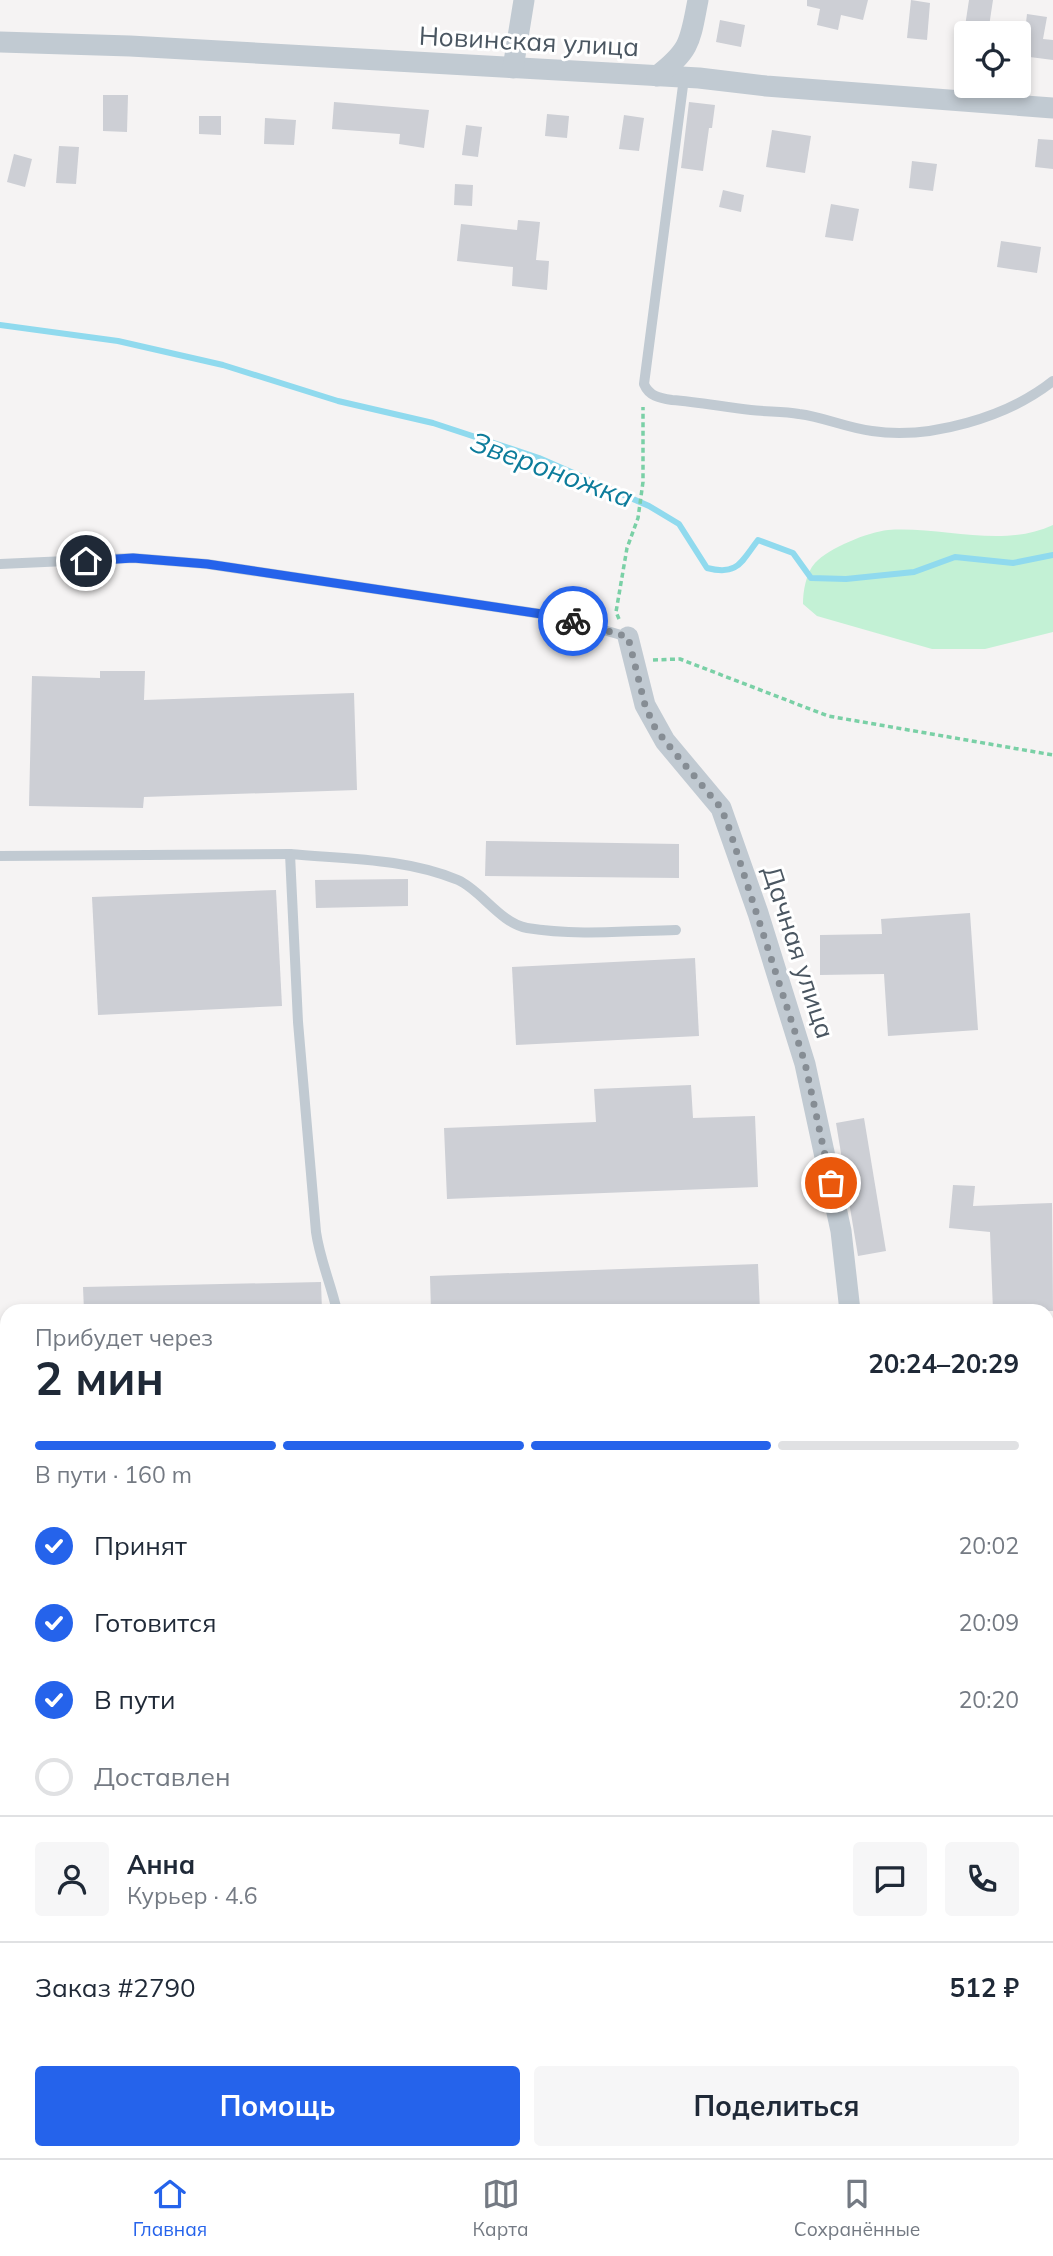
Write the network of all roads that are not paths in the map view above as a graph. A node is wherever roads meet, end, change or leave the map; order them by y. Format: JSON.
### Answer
{"nodes":[{"id":1,"x":524,"y":0,"type":"edge"},
{"id":2,"x":698,"y":0,"type":"edge"},
{"id":3,"x":691,"y":38,"type":"junction"},
{"id":4,"x":0,"y":42,"type":"edge"},
{"id":5,"x":513,"y":68,"type":"junction"},
{"id":6,"x":657,"y":76,"type":"junction"},
{"id":7,"x":684,"y":78,"type":"junction"},
{"id":8,"x":717,"y":81,"type":"junction"},
{"id":9,"x":1053,"y":108,"type":"edge"},
{"id":10,"x":1053,"y":381,"type":"edge"},
{"id":11,"x":0,"y":565,"type":"edge"},
{"id":12,"x":628,"y":637,"type":"joint"},
{"id":13,"x":290,"y":854,"type":"junction"},
{"id":14,"x":0,"y":856,"type":"edge"},
{"id":15,"x":676,"y":930,"type":"dead end"},
{"id":16,"x":336,"y":1304,"type":"edge"},
{"id":17,"x":849,"y":1304,"type":"edge"}],
"edges":[{"from":1,"to":5,"type":"street"},
{"from":2,"to":3,"type":"street"},
{"from":3,"to":6,"type":"street"},
{"from":3,"to":8,"type":"street"},
{"from":4,"to":5,"type":"street","name":"Новинская улица"},
{"from":5,"to":6,"type":"street","name":"Новинская улица"},
{"from":6,"to":7,"type":"street","name":"Новинская улица"},
{"from":7,"to":8,"type":"street","name":"Новинская улица"},
{"from":7,"to":10,"type":"lane"},
{"from":8,"to":9,"type":"street","name":"Новинская улица"},
{"from":11,"to":12,"type":"lane"},
{"from":12,"to":17,"type":"street","name":"Дачная улица"},
{"from":13,"to":14,"type":"lane"},
{"from":13,"to":15,"type":"lane"},
{"from":13,"to":16,"type":"lane"}]}
